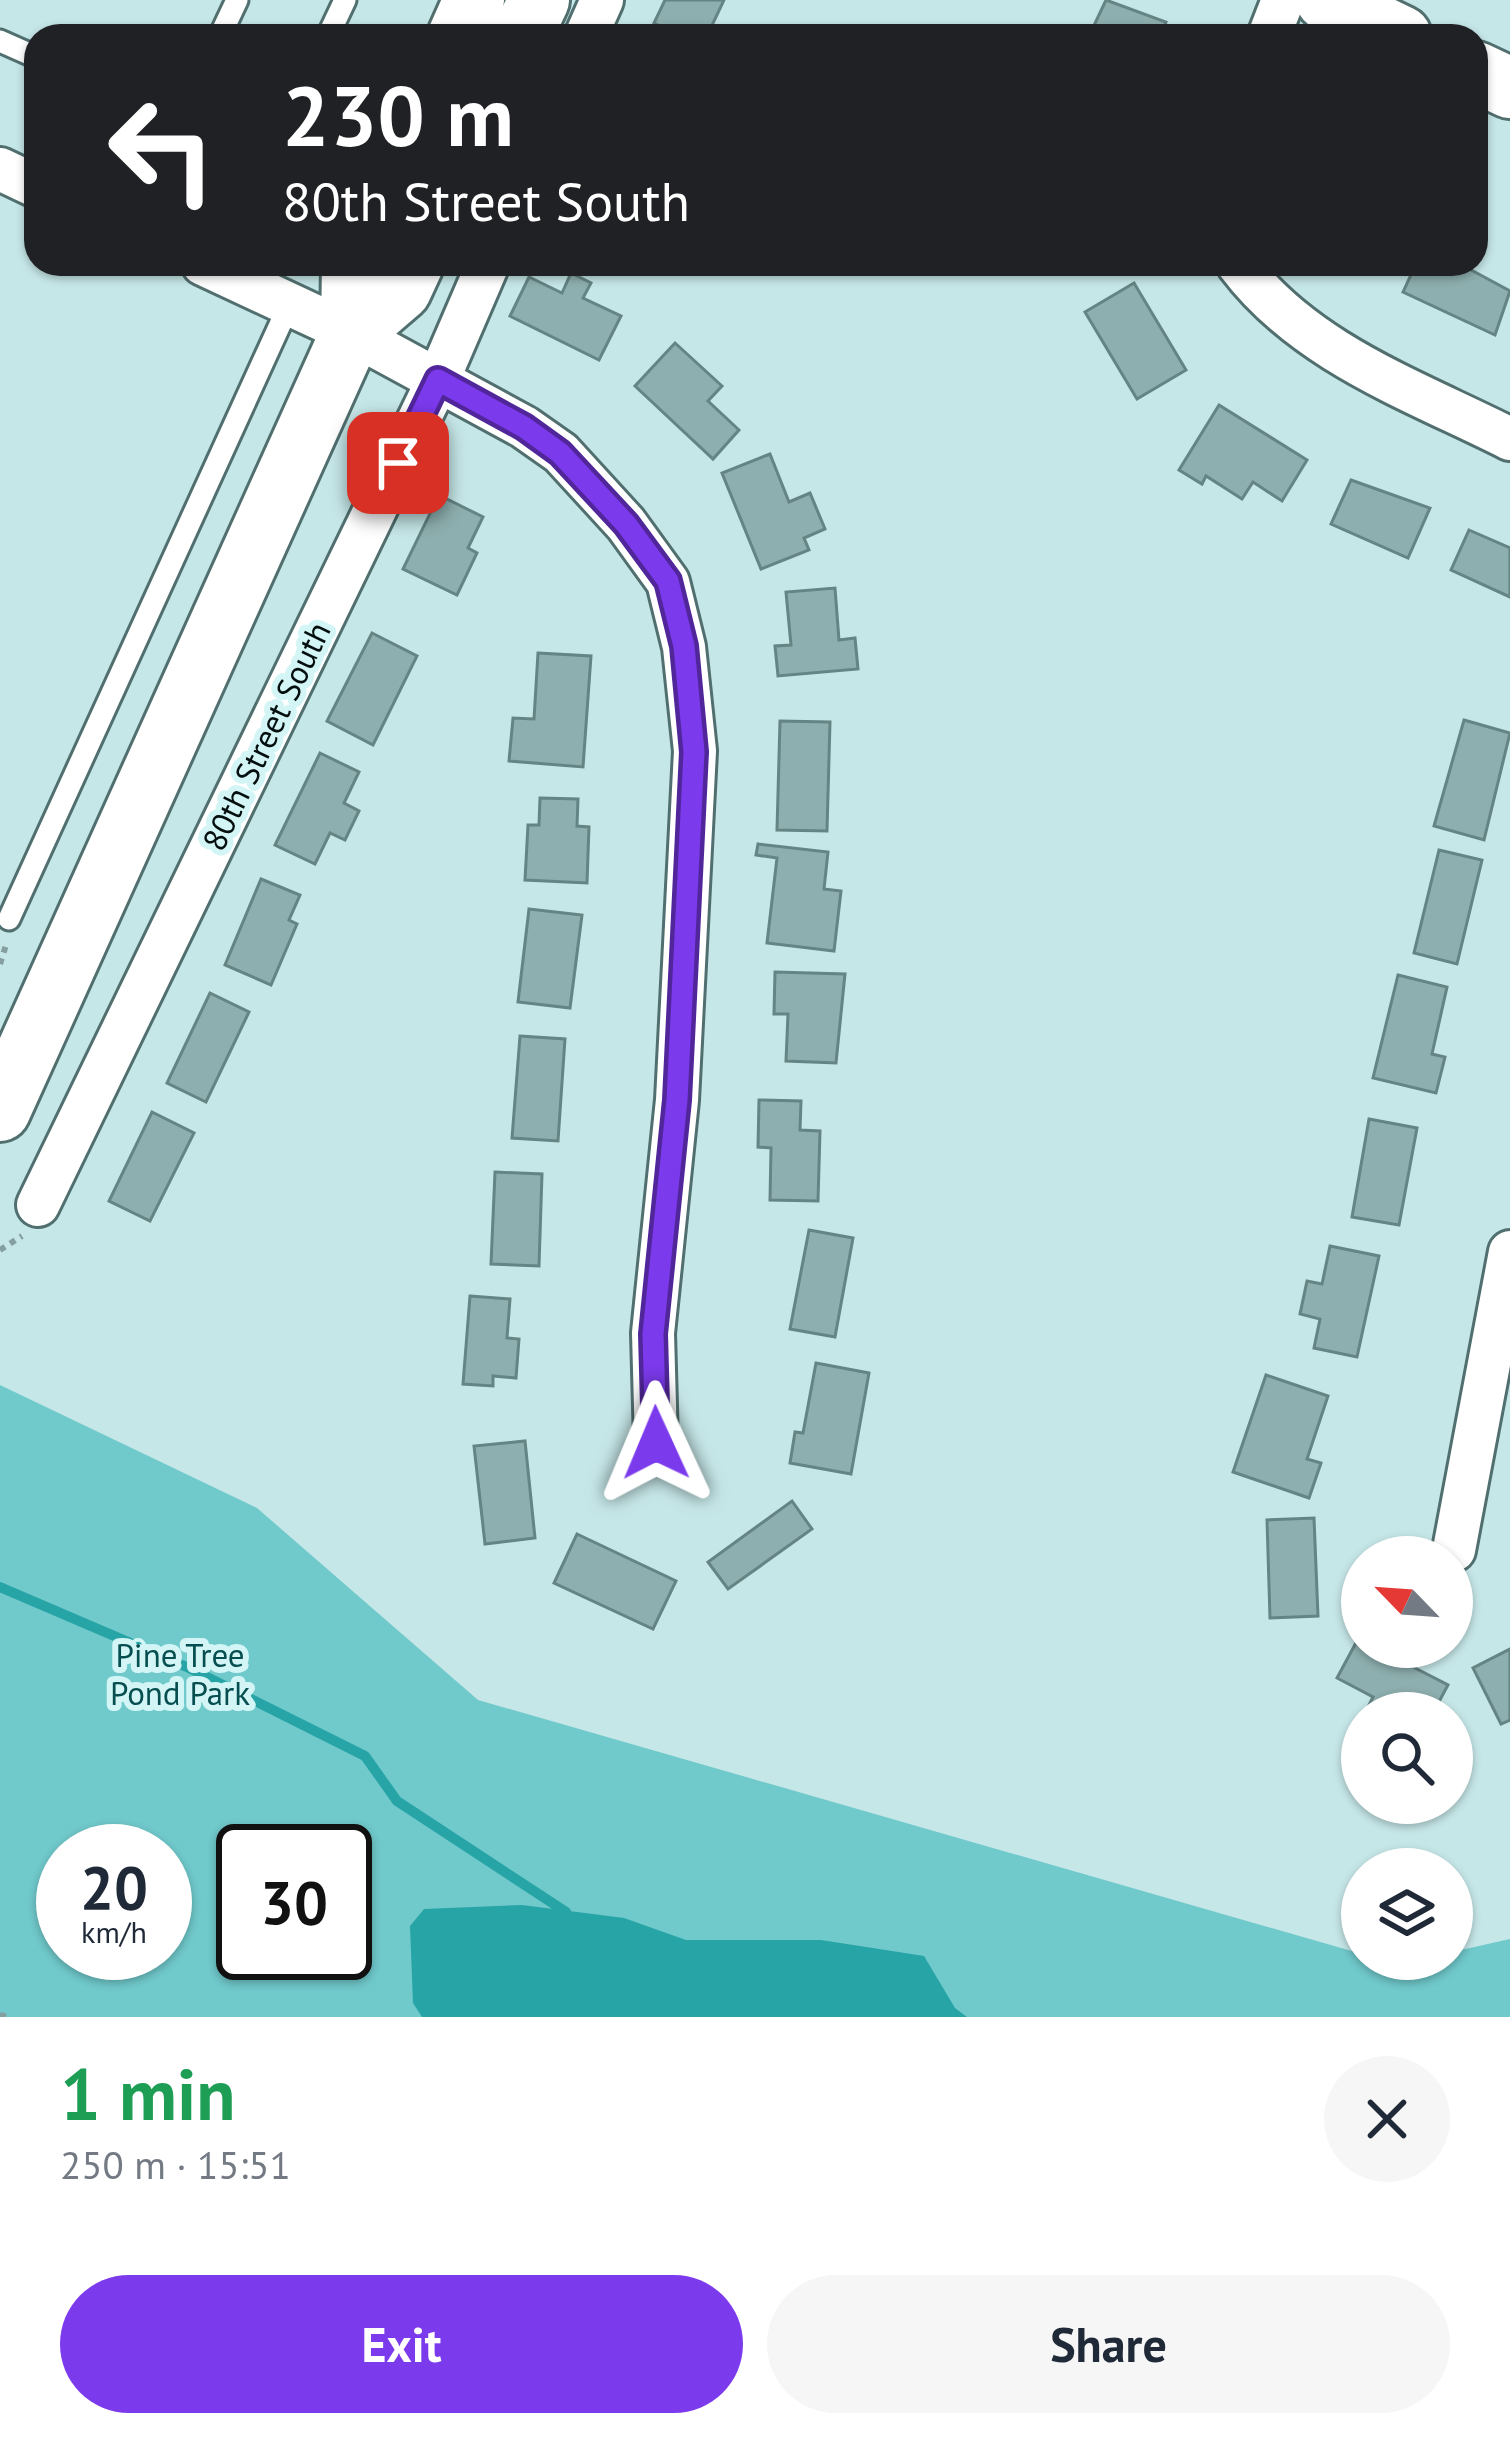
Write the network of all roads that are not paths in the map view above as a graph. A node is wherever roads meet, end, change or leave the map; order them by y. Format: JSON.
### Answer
{"nodes":[{"id":1,"x":1326,"y":0,"type":"edge"},
{"id":2,"x":1376,"y":24,"type":"edge"},
{"id":3,"x":229,"y":276,"type":"edge"},
{"id":4,"x":352,"y":276,"type":"edge"},
{"id":5,"x":407,"y":276,"type":"edge"},
{"id":6,"x":483,"y":276,"type":"edge"},
{"id":7,"x":1247,"y":276,"type":"edge"},
{"id":8,"x":290,"y":304,"type":"junction"},
{"id":9,"x":351,"y":333,"type":"junction"},
{"id":10,"x":438,"y":380,"type":"junction"},
{"id":11,"x":1510,"y":439,"type":"edge"},
{"id":12,"x":9,"y":919,"type":"dead end"},
{"id":13,"x":0,"y":1111,"type":"edge"},
{"id":14,"x":38,"y":1205,"type":"dead end"},
{"id":15,"x":1510,"y":1252,"type":"edge"},
{"id":16,"x":656,"y":1443,"type":"dead end"},
{"id":17,"x":1457,"y":1536,"type":"edge"}],
"edges":[{"from":1,"to":2,"type":"main road"},
{"from":3,"to":8,"type":"street"},
{"from":4,"to":9,"type":"main road"},
{"from":5,"to":9,"type":"main road"},
{"from":6,"to":10,"type":"street","name":"80th Street South"},
{"from":7,"to":11,"type":"street"},
{"from":8,"to":9,"type":"street"},
{"from":8,"to":12,"type":"lane"},
{"from":9,"to":10,"type":"street"},
{"from":9,"to":13,"type":"main road"},
{"from":10,"to":14,"type":"street","name":"80th Street South"},
{"from":10,"to":16,"type":"street"},
{"from":15,"to":17,"type":"street"}]}
